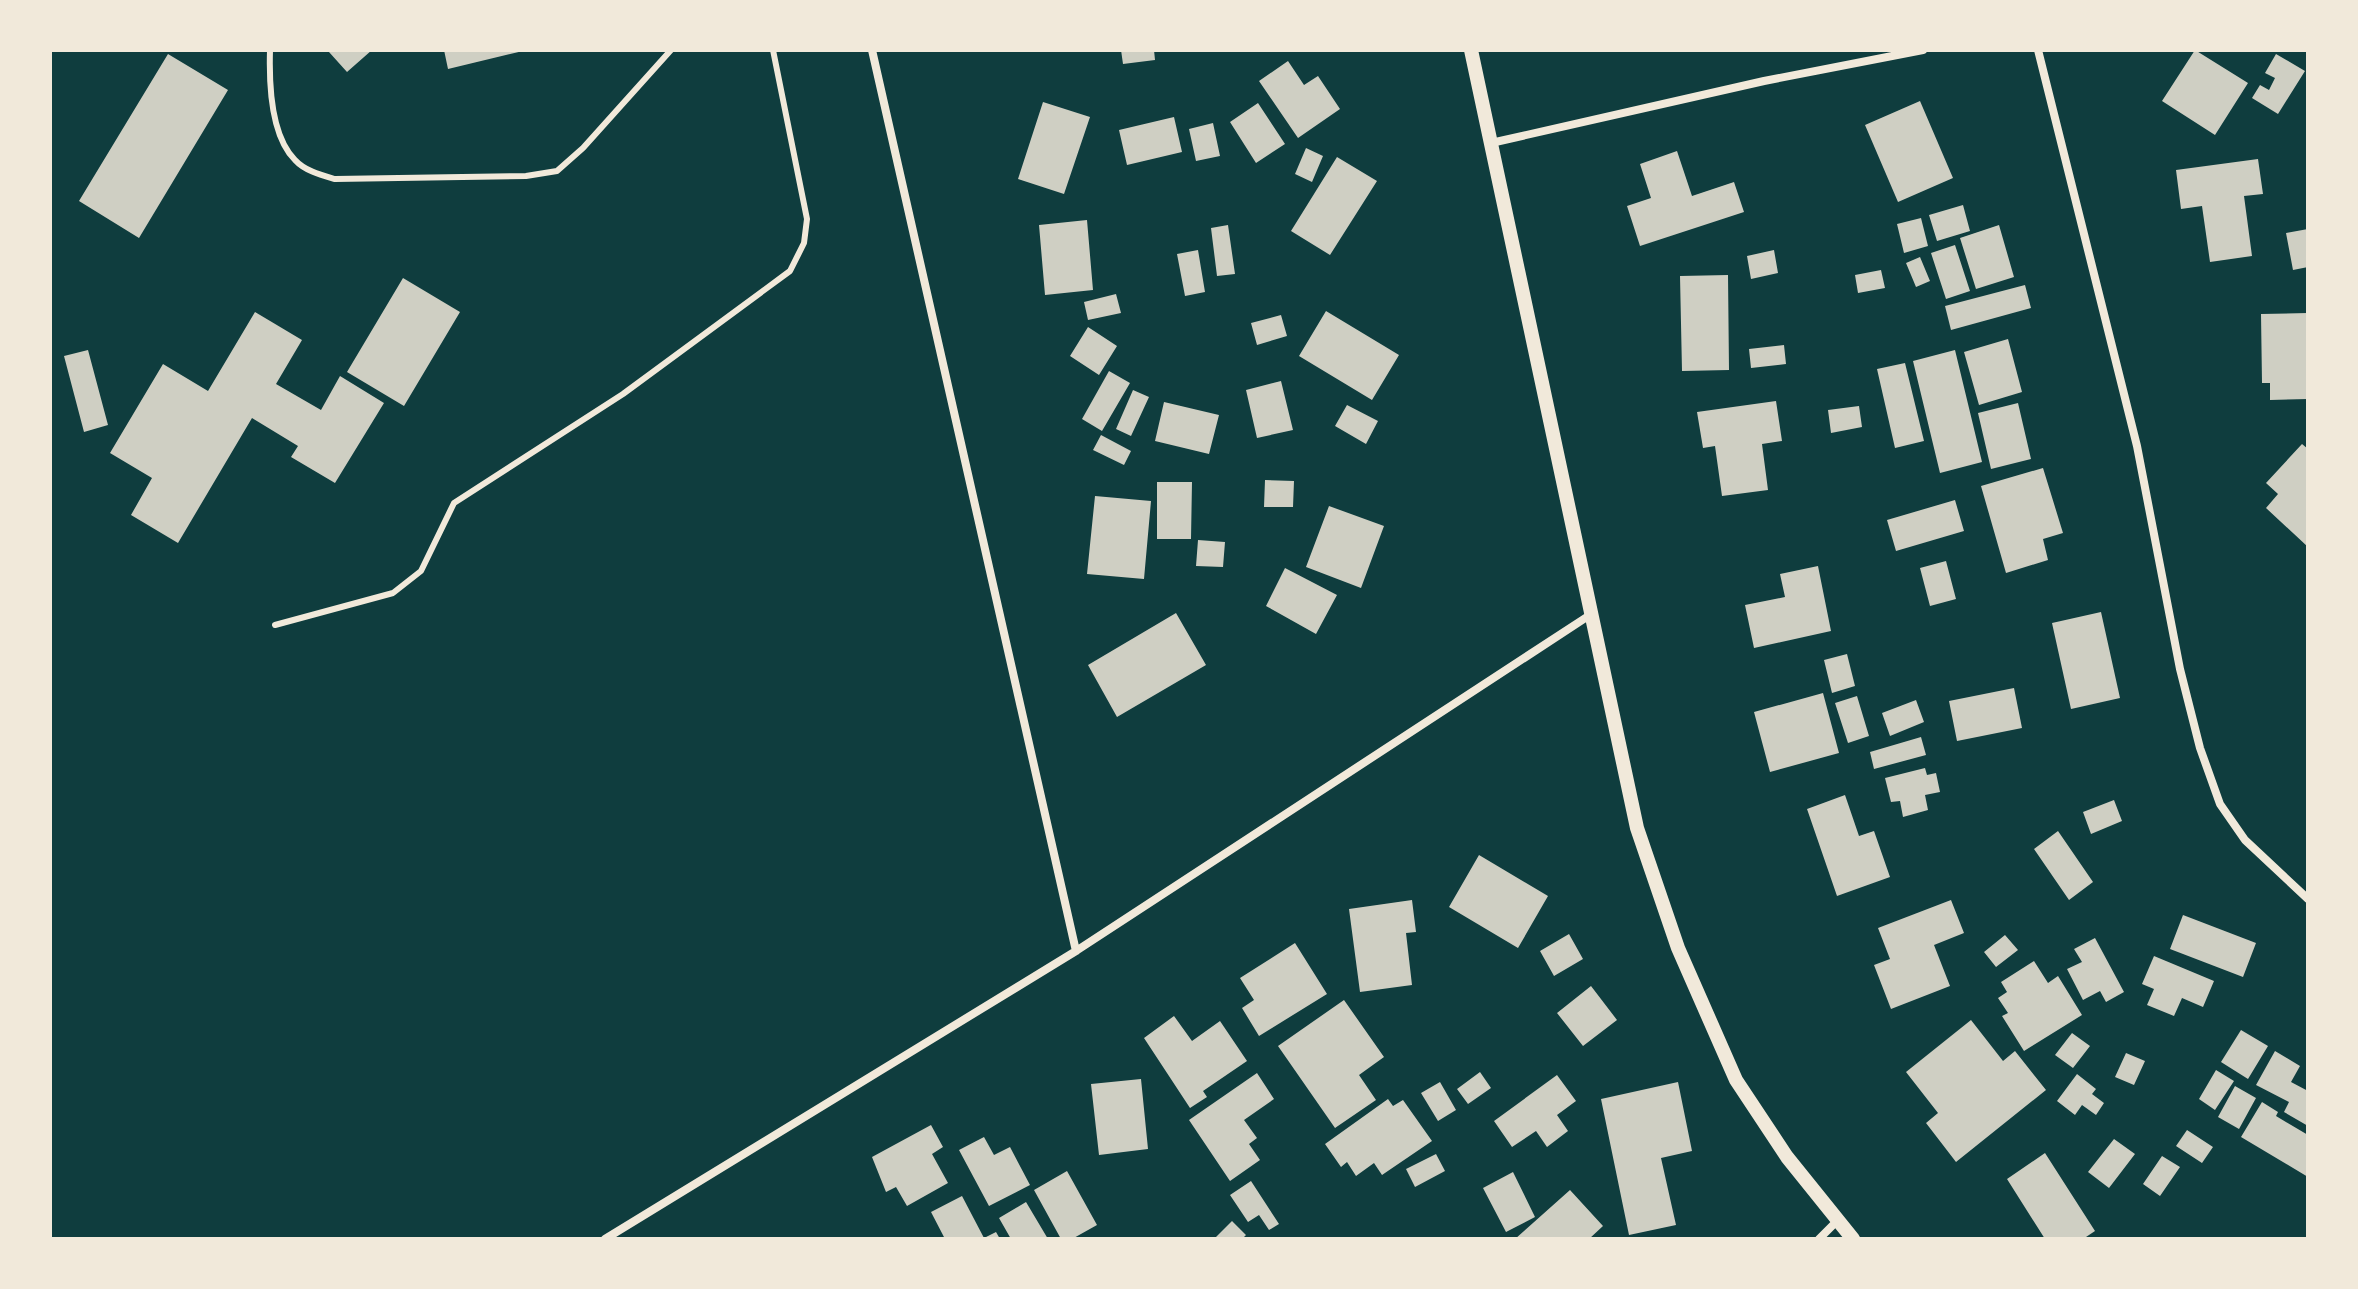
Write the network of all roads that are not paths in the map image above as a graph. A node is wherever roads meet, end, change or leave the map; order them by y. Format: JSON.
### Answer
{"nodes":[{"id":1,"x":270,"y":50,"type":"edge"},
{"id":2,"x":671,"y":50,"type":"edge"},
{"id":3,"x":773,"y":50,"type":"edge"},
{"id":4,"x":872,"y":50,"type":"edge"},
{"id":5,"x":1471,"y":50,"type":"edge"},
{"id":6,"x":1923,"y":50,"type":"edge"},
{"id":7,"x":2038,"y":50,"type":"edge"},
{"id":8,"x":1491,"y":143,"type":"junction"},
{"id":9,"x":1594,"y":612,"type":"junction"},
{"id":10,"x":275,"y":625,"type":"dead end"},
{"id":11,"x":2308,"y":899,"type":"edge"},
{"id":12,"x":1076,"y":951,"type":"junction"},
{"id":13,"x":1837,"y":1221,"type":"junction"},
{"id":14,"x":605,"y":1239,"type":"edge"},
{"id":15,"x":1819,"y":1239,"type":"edge"},
{"id":16,"x":1853,"y":1239,"type":"edge"}],
"edges":[{"from":1,"to":2,"type":"lane"},
{"from":3,"to":10,"type":"lane"},
{"from":4,"to":12,"type":"street"},
{"from":5,"to":8,"type":"street"},
{"from":6,"to":8,"type":"street"},
{"from":7,"to":11,"type":"street"},
{"from":8,"to":9,"type":"street"},
{"from":9,"to":12,"type":"street"},
{"from":9,"to":13,"type":"street"},
{"from":12,"to":14,"type":"street"},
{"from":13,"to":15,"type":"street"},
{"from":13,"to":16,"type":"street"}]}
